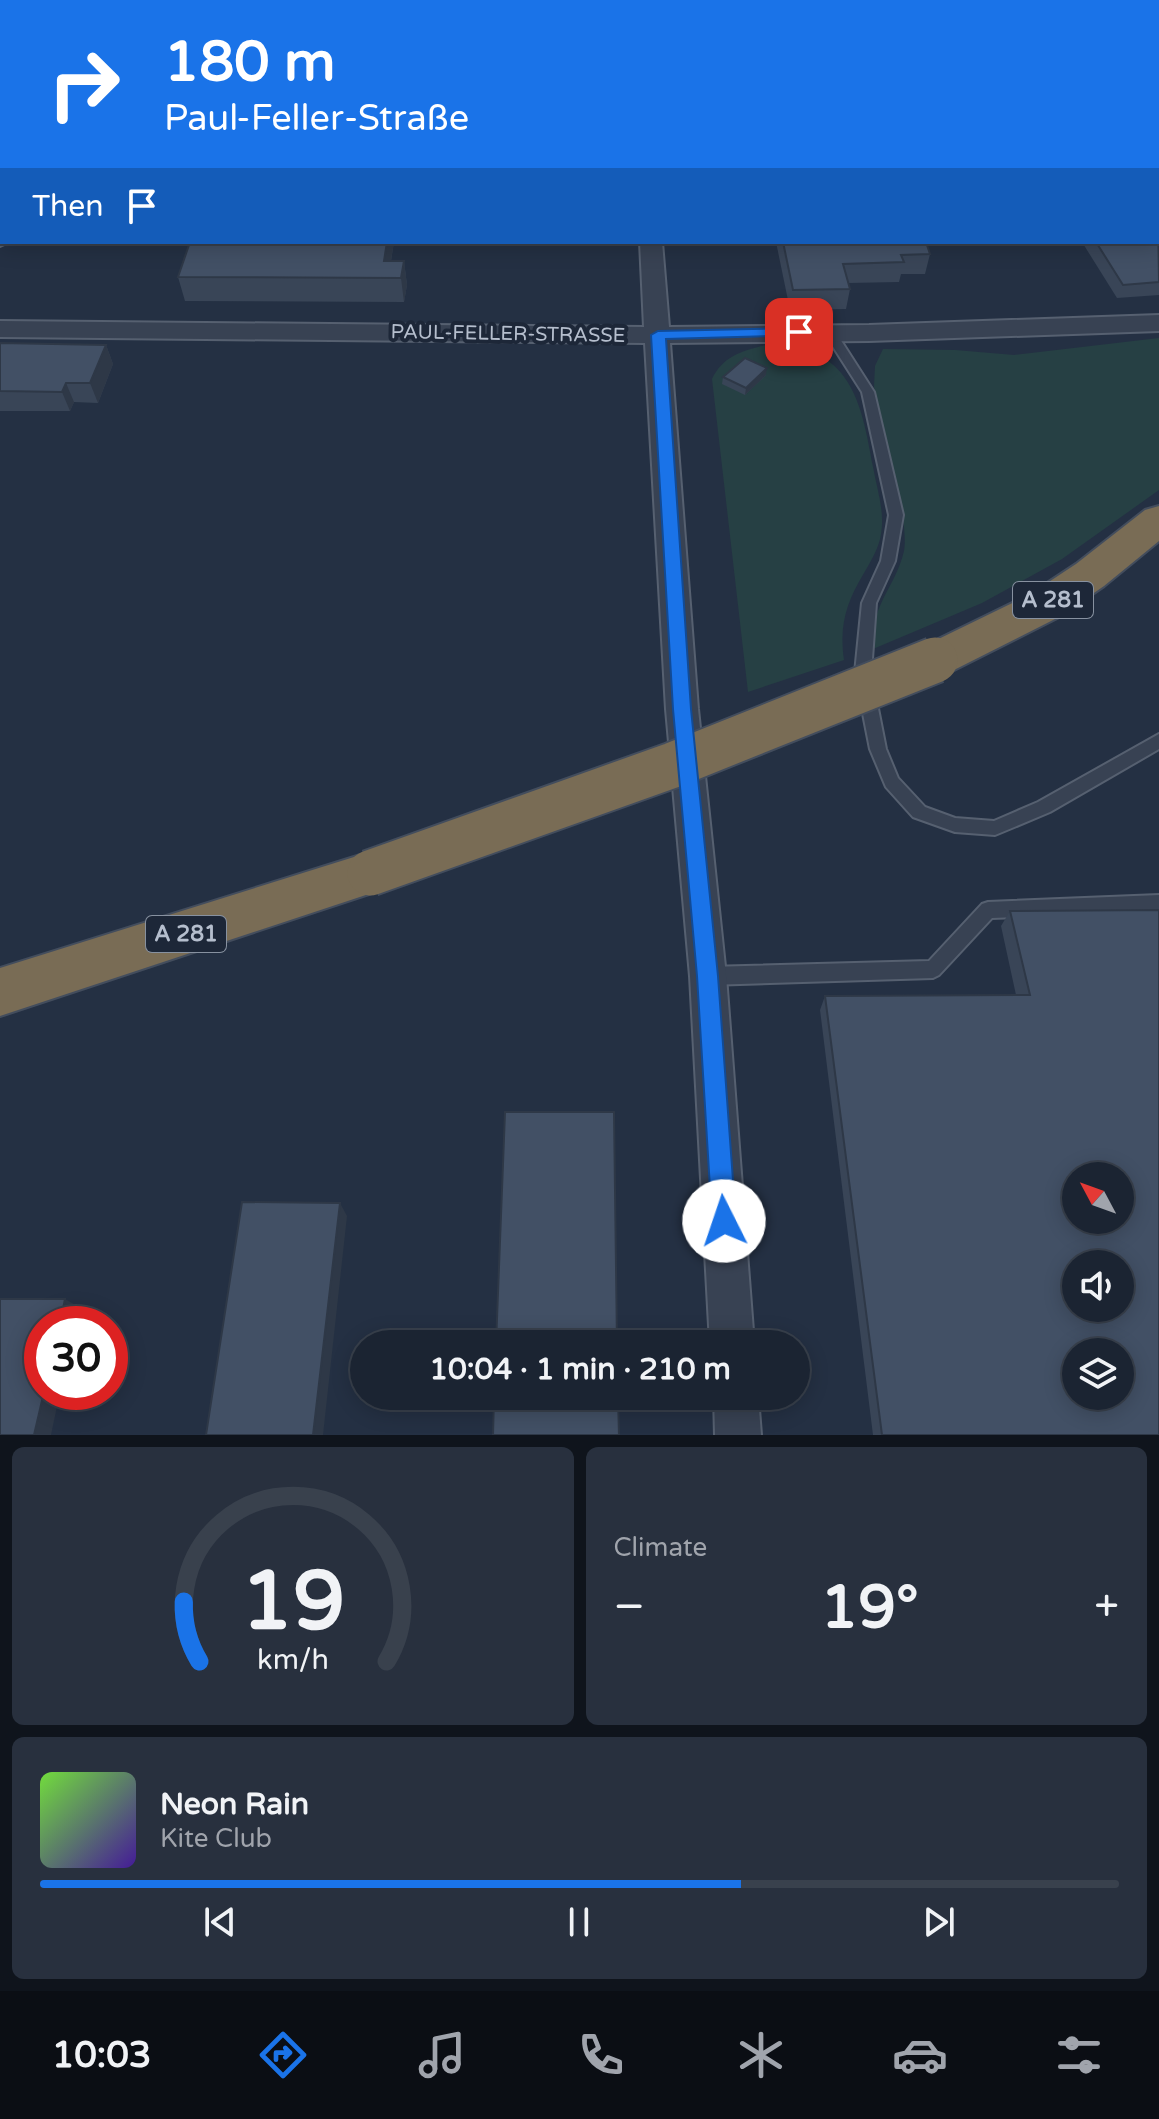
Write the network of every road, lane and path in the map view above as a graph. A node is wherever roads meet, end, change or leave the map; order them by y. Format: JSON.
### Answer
{"nodes":[{"id":1,"x":651,"y":244,"type":"edge"},
{"id":2,"x":1159,"y":323,"type":"edge"},
{"id":3,"x":0,"y":329,"type":"edge"},
{"id":4,"x":829,"y":331,"type":"junction"},
{"id":5,"x":658,"y":335,"type":"junction"},
{"id":6,"x":1159,"y":520,"type":"edge"},
{"id":7,"x":1159,"y":741,"type":"edge"},
{"id":8,"x":1159,"y":903,"type":"edge"},
{"id":9,"x":708,"y":976,"type":"junction"},
{"id":10,"x":0,"y":992,"type":"edge"},
{"id":11,"x":731,"y":1330,"type":"edge"},
{"id":12,"x":737,"y":1410,"type":"edge"},
{"id":13,"x":738,"y":1435,"type":"edge"}],
"edges":[{"from":1,"to":5,"type":"street"},
{"from":2,"to":4,"type":"street","name":"PAUL-FELLER-STRASSE"},
{"from":3,"to":5,"type":"street","name":"PAUL-FELLER-STRASSE"},
{"from":4,"to":5,"type":"street","name":"PAUL-FELLER-STRASSE"},
{"from":4,"to":7,"type":"lane"},
{"from":5,"to":9,"type":"street"},
{"from":6,"to":10,"type":"highway","number":"A 281","bridge":true},
{"from":8,"to":9,"type":"lane"},
{"from":9,"to":11,"type":"street"},
{"from":12,"to":13,"type":"street"}]}
